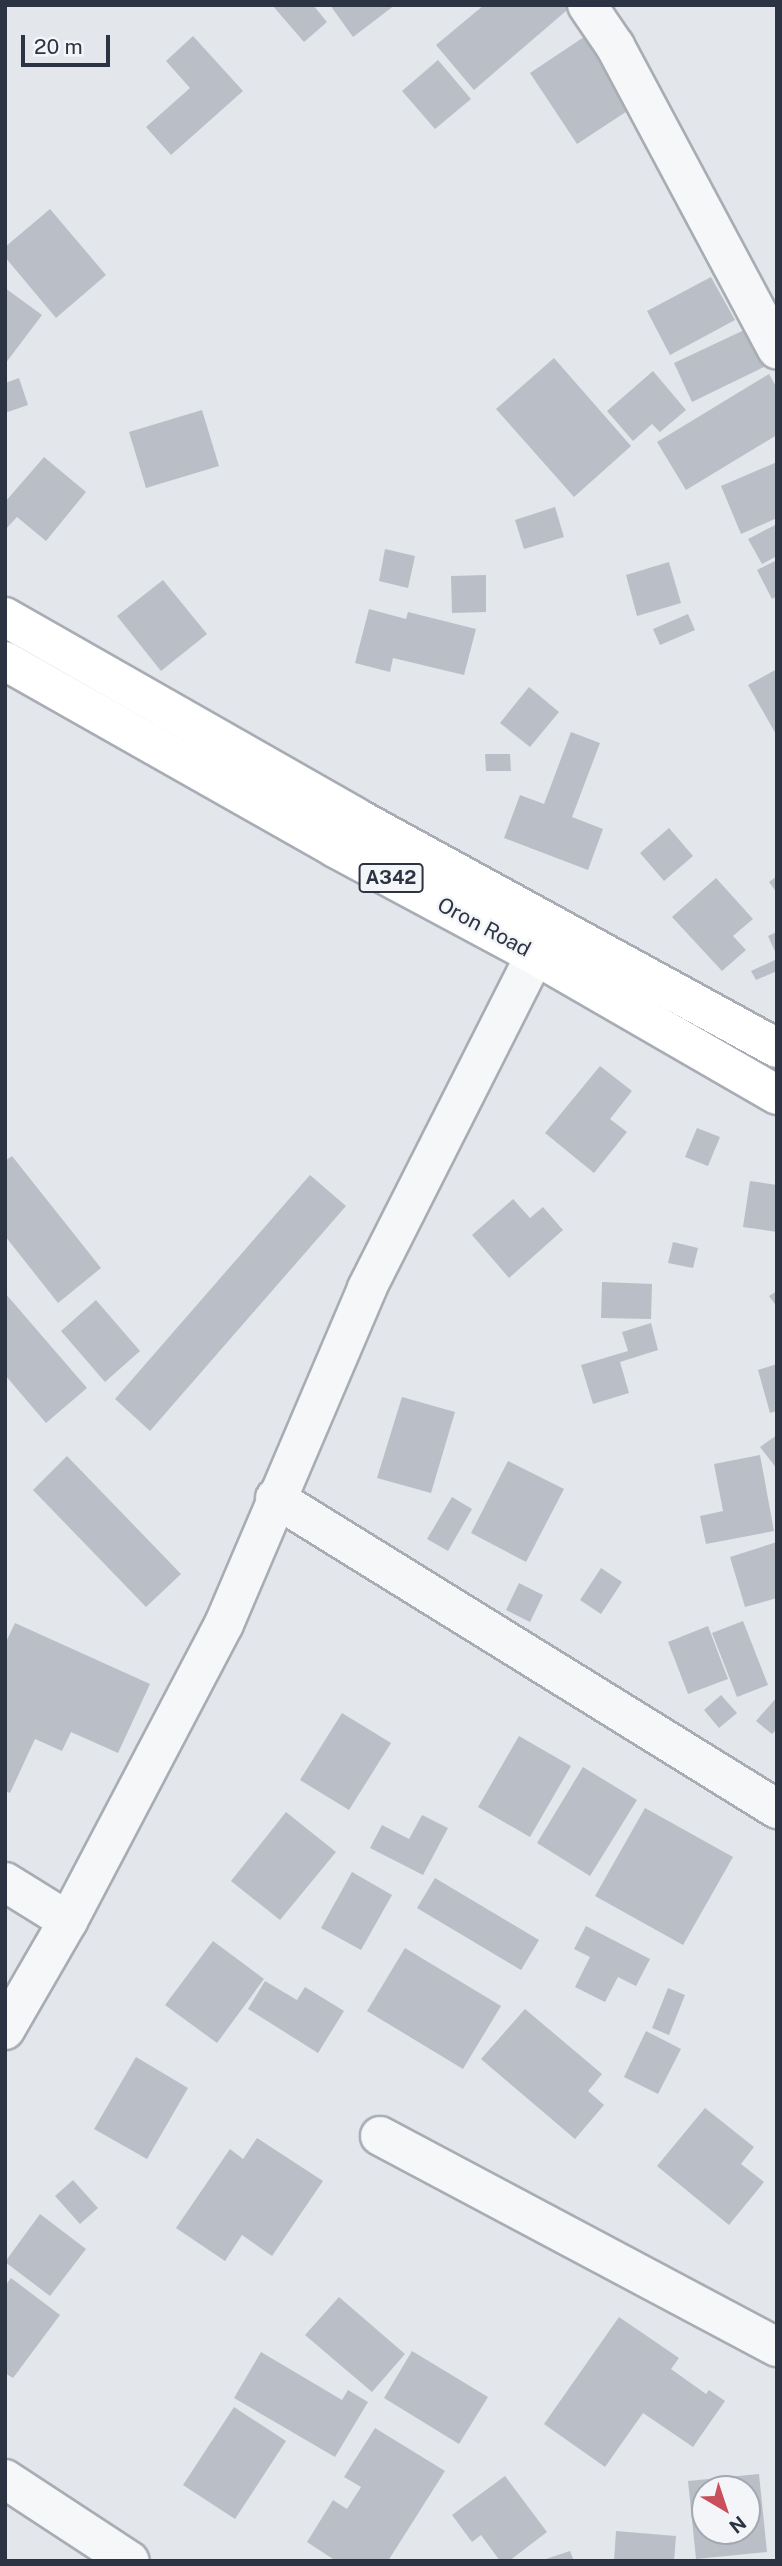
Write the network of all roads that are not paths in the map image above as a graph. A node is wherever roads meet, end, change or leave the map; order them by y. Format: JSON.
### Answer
{"nodes":[{"id":1,"x":587,"y":5,"type":"edge"},
{"id":2,"x":775,"y":341,"type":"edge"},
{"id":3,"x":5,"y":617,"type":"edge"},
{"id":4,"x":5,"y":661,"type":"edge"},
{"id":5,"x":543,"y":938,"type":"junction"},
{"id":6,"x":777,"y":1048,"type":"edge"},
{"id":7,"x":777,"y":1095,"type":"edge"},
{"id":8,"x":275,"y":1498,"type":"junction"},
{"id":9,"x":777,"y":1809,"type":"edge"},
{"id":10,"x":5,"y":1882,"type":"edge"},
{"id":11,"x":68,"y":1921,"type":"junction"},
{"id":12,"x":5,"y":2030,"type":"edge"},
{"id":13,"x":380,"y":2136,"type":"dead end"},
{"id":14,"x":777,"y":2347,"type":"edge"},
{"id":15,"x":5,"y":2479,"type":"edge"},
{"id":16,"x":130,"y":2561,"type":"edge"}],
"edges":[{"from":1,"to":2,"type":"street"},
{"from":3,"to":5,"type":"highway","name":"Oron Road","number":"A342"},
{"from":4,"to":5,"type":"highway","name":"Oron Road","number":"A342"},
{"from":5,"to":6,"type":"highway","name":"Oron Road","number":"A342"},
{"from":5,"to":7,"type":"highway","name":"Oron Road","number":"A342"},
{"from":5,"to":8,"type":"street"},
{"from":8,"to":9,"type":"street"},
{"from":8,"to":11,"type":"street"},
{"from":10,"to":11,"type":"street"},
{"from":11,"to":12,"type":"street"},
{"from":13,"to":14,"type":"street"},
{"from":15,"to":16,"type":"street"}]}
